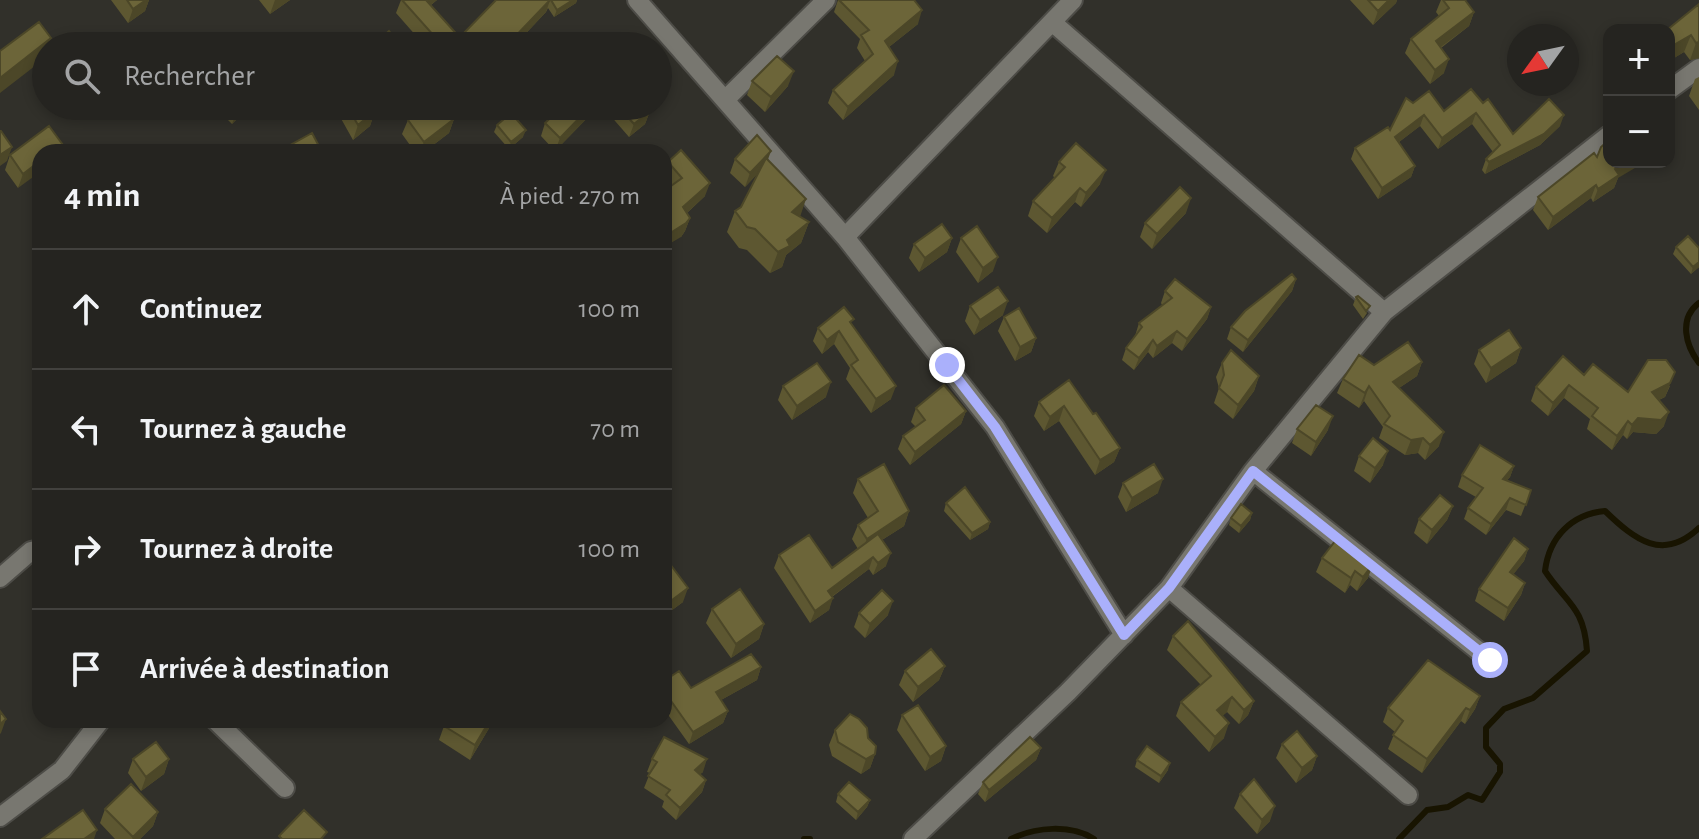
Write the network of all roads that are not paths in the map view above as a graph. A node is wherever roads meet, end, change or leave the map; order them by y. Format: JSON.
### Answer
{"nodes":[{"id":1,"x":637,"y":0,"type":"edge"},
{"id":2,"x":826,"y":0,"type":"edge"},
{"id":3,"x":1073,"y":0,"type":"edge"},
{"id":4,"x":1052,"y":22,"type":"junction"},
{"id":5,"x":666,"y":32,"type":"edge"},
{"id":6,"x":672,"y":39,"type":"edge"},
{"id":7,"x":1699,"y":68,"type":"edge"},
{"id":8,"x":1675,"y":86,"type":"edge"},
{"id":9,"x":726,"y":99,"type":"junction"},
{"id":10,"x":1603,"y":140,"type":"edge"},
{"id":11,"x":845,"y":237,"type":"junction"},
{"id":12,"x":1384,"y":312,"type":"junction"},
{"id":13,"x":1253,"y":471,"type":"junction"},
{"id":14,"x":32,"y":551,"type":"edge"},
{"id":15,"x":0,"y":578,"type":"edge"},
{"id":16,"x":1169,"y":588,"type":"junction"},
{"id":17,"x":1124,"y":635,"type":"junction"},
{"id":18,"x":1490,"y":660,"type":"dead end"},
{"id":19,"x":95,"y":728,"type":"edge"},
{"id":20,"x":223,"y":728,"type":"edge"},
{"id":21,"x":285,"y":788,"type":"dead end"},
{"id":22,"x":1408,"y":795,"type":"dead end"},
{"id":23,"x":0,"y":817,"type":"edge"},
{"id":24,"x":913,"y":839,"type":"edge"}],
"edges":[{"from":1,"to":5,"type":"street"},
{"from":2,"to":9,"type":"street"},
{"from":3,"to":4,"type":"street"},
{"from":4,"to":11,"type":"street"},
{"from":4,"to":12,"type":"street"},
{"from":6,"to":9,"type":"street"},
{"from":7,"to":8,"type":"street"},
{"from":9,"to":11,"type":"street"},
{"from":10,"to":12,"type":"street"},
{"from":11,"to":17,"type":"street"},
{"from":12,"to":13,"type":"street"},
{"from":13,"to":16,"type":"street"},
{"from":13,"to":18,"type":"street"},
{"from":14,"to":15,"type":"street"},
{"from":16,"to":17,"type":"street"},
{"from":16,"to":22,"type":"street"},
{"from":17,"to":24,"type":"street"},
{"from":19,"to":23,"type":"street"},
{"from":20,"to":21,"type":"street"}]}
